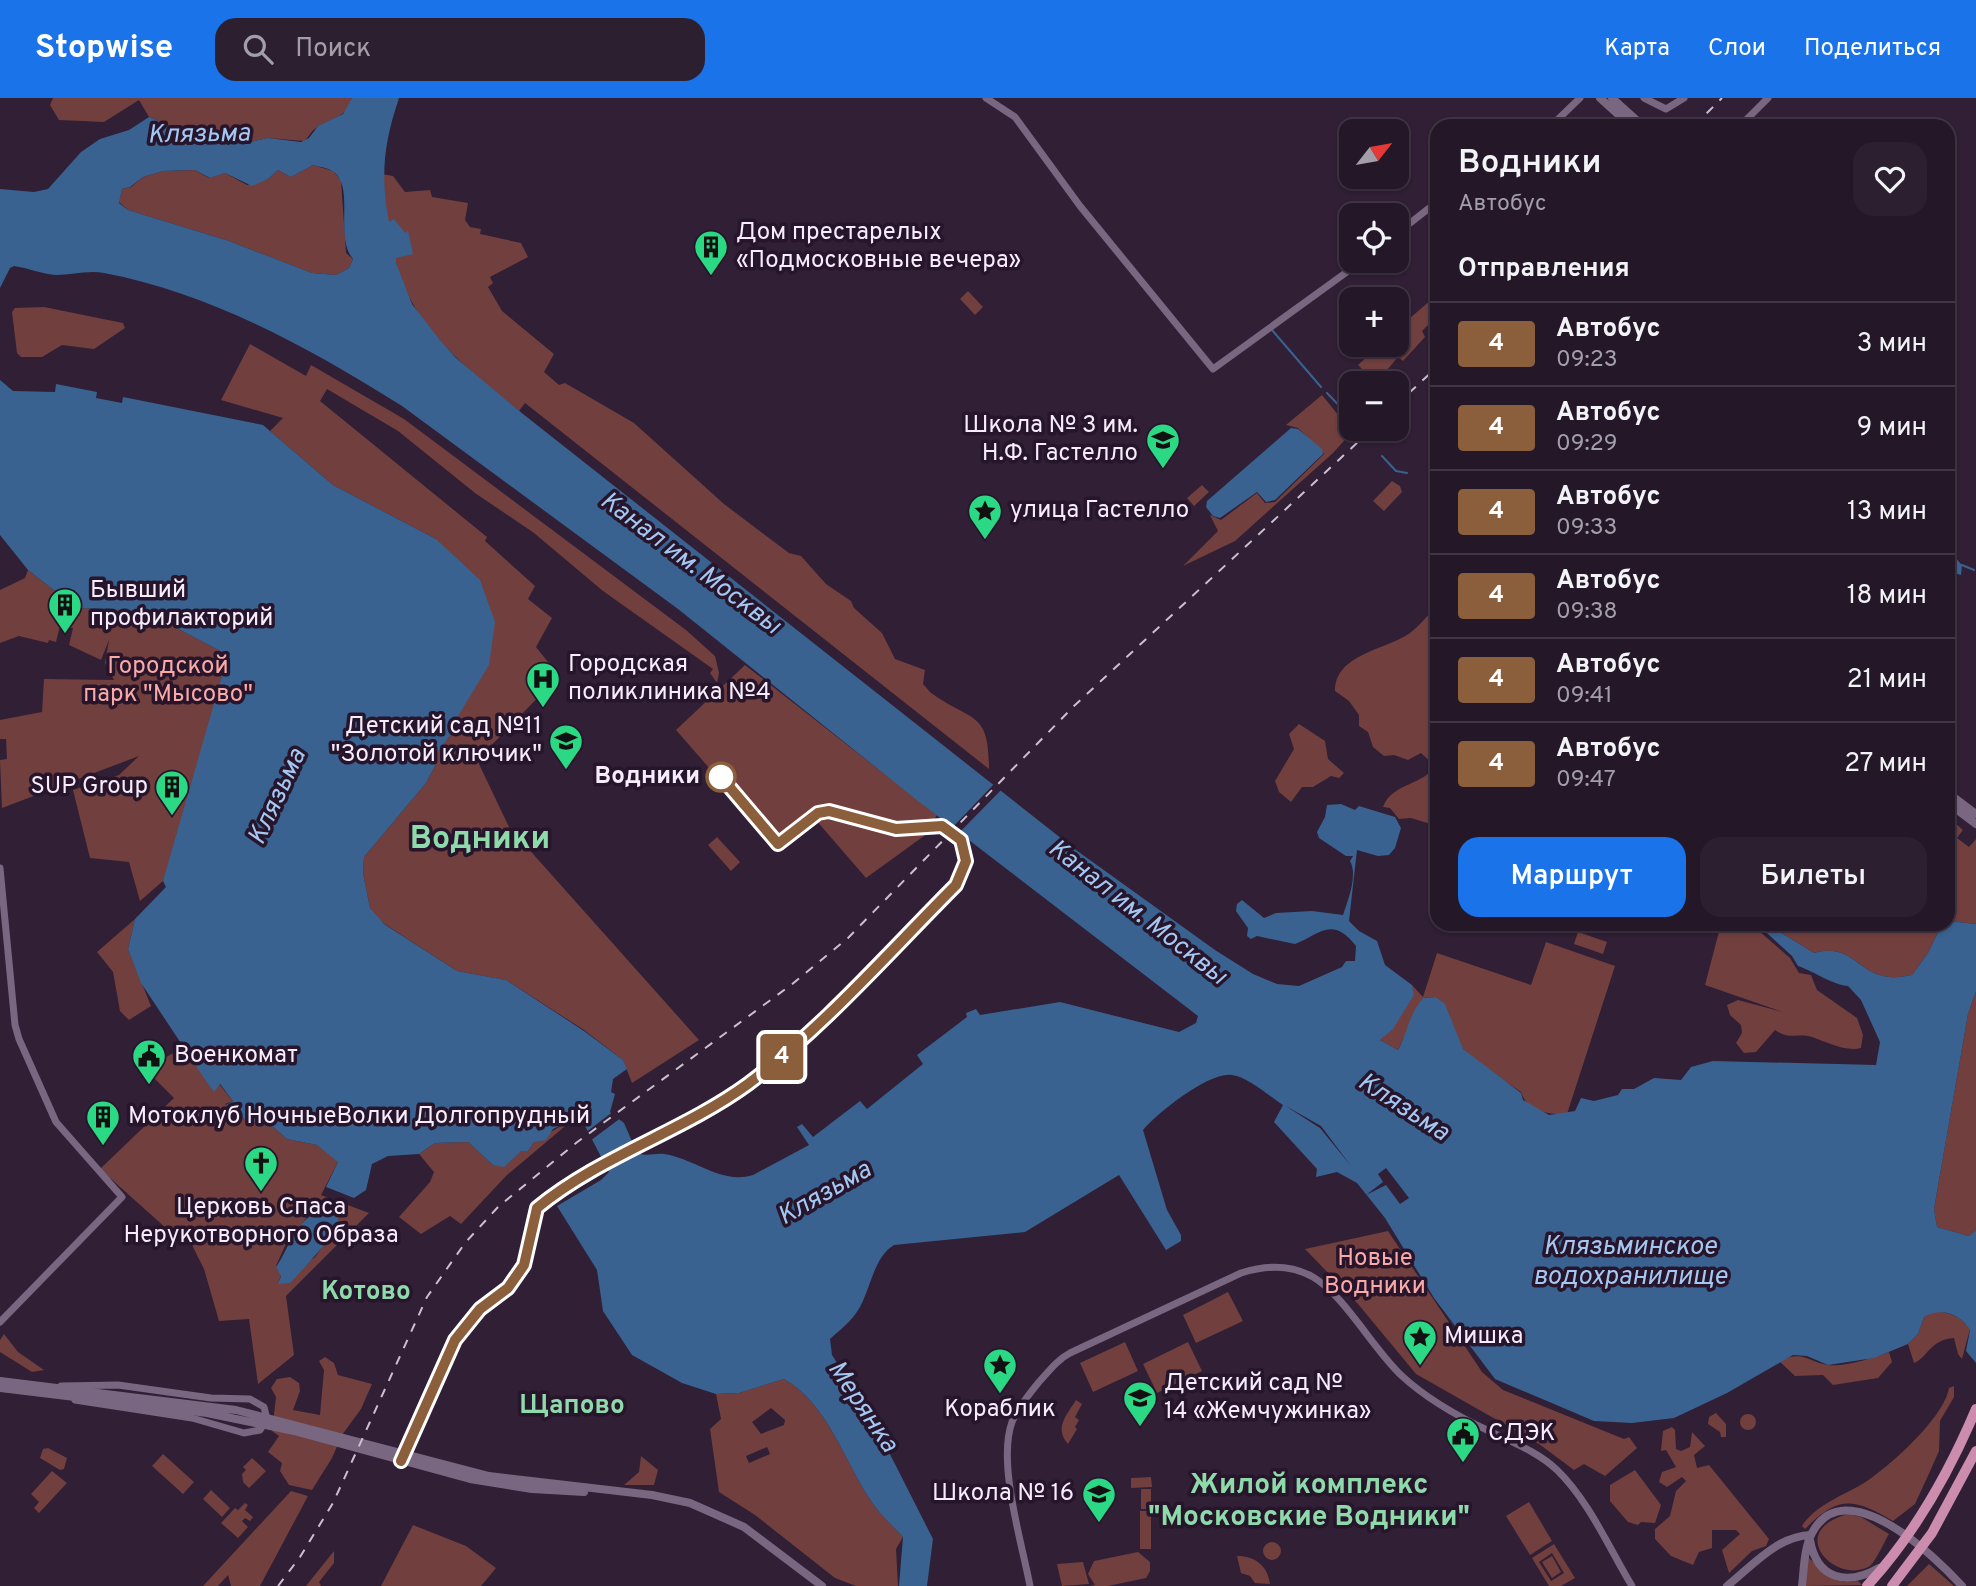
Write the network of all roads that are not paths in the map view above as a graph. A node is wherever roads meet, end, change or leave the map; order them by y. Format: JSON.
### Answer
{"nodes":[{"id":1,"x":986,"y":98,"type":"edge"},
{"id":2,"x":1580,"y":98,"type":"edge"},
{"id":3,"x":1600,"y":98,"type":"edge"},
{"id":4,"x":1612,"y":98,"type":"edge"},
{"id":5,"x":1619,"y":98,"type":"edge"},
{"id":6,"x":1644,"y":98,"type":"edge"},
{"id":7,"x":1768,"y":98,"type":"edge"},
{"id":8,"x":1683,"y":99,"type":"edge"},
{"id":9,"x":1558,"y":119,"type":"edge"},
{"id":10,"x":1623,"y":119,"type":"edge"},
{"id":11,"x":1635,"y":119,"type":"edge"},
{"id":12,"x":1637,"y":119,"type":"edge"},
{"id":13,"x":1747,"y":119,"type":"edge"},
{"id":14,"x":1430,"y":207,"type":"edge"},
{"id":15,"x":1409,"y":224,"type":"edge"},
{"id":16,"x":1345,"y":273,"type":"edge"},
{"id":17,"x":1955,"y":798,"type":"edge"},
{"id":18,"x":1955,"y":808,"type":"edge"},
{"id":19,"x":1976,"y":814,"type":"edge"},
{"id":20,"x":1976,"y":824,"type":"edge"},
{"id":21,"x":0,"y":868,"type":"edge"},
{"id":22,"x":0,"y":1322,"type":"edge"},
{"id":23,"x":0,"y":1381,"type":"edge"},
{"id":24,"x":0,"y":1388,"type":"edge"},
{"id":25,"x":48,"y":1391,"type":"junction"},
{"id":26,"x":1976,"y":1409,"type":"edge"},
{"id":27,"x":1976,"y":1451,"type":"edge"},
{"id":28,"x":1811,"y":1536,"type":"junction"},
{"id":29,"x":1894,"y":1554,"type":"junction"},
{"id":30,"x":1909,"y":1564,"type":"junction"},
{"id":31,"x":822,"y":1586,"type":"edge"},
{"id":32,"x":1030,"y":1586,"type":"edge"},
{"id":33,"x":1632,"y":1586,"type":"edge"},
{"id":34,"x":1727,"y":1586,"type":"edge"},
{"id":35,"x":1802,"y":1586,"type":"edge"},
{"id":36,"x":1867,"y":1586,"type":"edge"},
{"id":37,"x":1892,"y":1586,"type":"edge"},
{"id":38,"x":1899,"y":1586,"type":"edge"},
{"id":39,"x":1962,"y":1586,"type":"edge"}],
"edges":[{"from":1,"to":16,"type":"street"},
{"from":2,"to":9,"type":"street"},
{"from":3,"to":10,"type":"main road"},
{"from":4,"to":11,"type":"main road"},
{"from":5,"to":12,"type":"street"},
{"from":6,"to":8,"type":"street"},
{"from":7,"to":13,"type":"street"},
{"from":14,"to":15,"type":"street"},
{"from":17,"to":19,"type":"main road"},
{"from":18,"to":20,"type":"main road"},
{"from":21,"to":22,"type":"street"},
{"from":23,"to":25,"type":"main road"},
{"from":24,"to":25,"type":"main road"},
{"from":25,"to":25,"type":"street"},
{"from":25,"to":31,"type":"main road"},
{"from":26,"to":29,"type":"highway"},
{"from":27,"to":30,"type":"highway"},
{"from":28,"to":29,"type":"main road"},
{"from":28,"to":34,"type":"main road"},
{"from":28,"to":35,"type":"main road"},
{"from":28,"to":39,"type":"main road"},
{"from":29,"to":36,"type":"highway"},
{"from":30,"to":37,"type":"highway"},
{"from":30,"to":38,"type":"main road"},
{"from":32,"to":33,"type":"street"}]}
